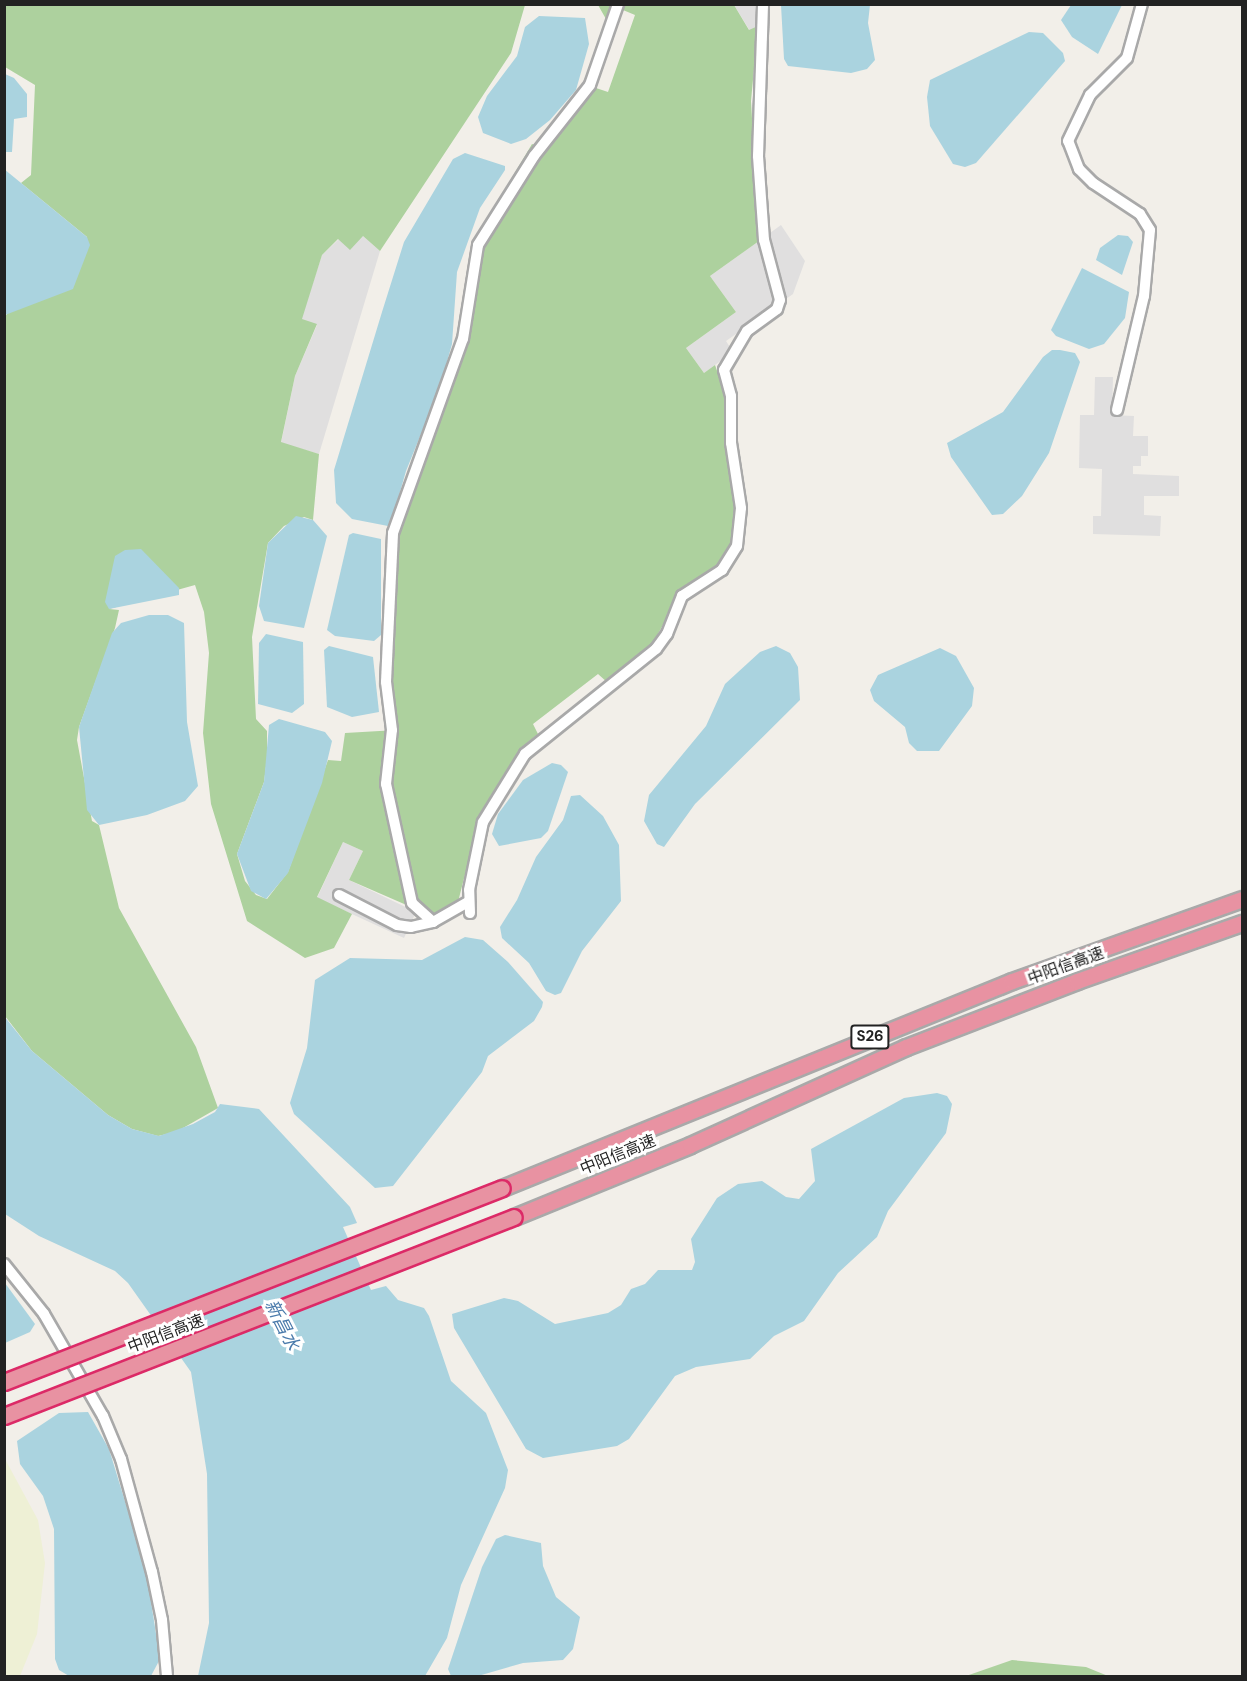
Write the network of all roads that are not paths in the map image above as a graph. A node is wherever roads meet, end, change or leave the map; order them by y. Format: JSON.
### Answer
{"nodes":[{"id":1,"x":618,"y":4,"type":"edge"},
{"id":2,"x":763,"y":4,"type":"edge"},
{"id":3,"x":1142,"y":4,"type":"edge"},
{"id":4,"x":1117,"y":410,"type":"dead end"},
{"id":5,"x":339,"y":895,"type":"dead end"},
{"id":6,"x":1242,"y":899,"type":"edge"},
{"id":7,"x":433,"y":922,"type":"junction"},
{"id":8,"x":1242,"y":923,"type":"edge"},
{"id":9,"x":4,"y":1264,"type":"edge"},
{"id":10,"x":4,"y":1382,"type":"edge"},
{"id":11,"x":4,"y":1416,"type":"edge"},
{"id":12,"x":167,"y":1677,"type":"edge"}],
"edges":[{"from":1,"to":7,"type":"street"},
{"from":2,"to":7,"type":"street"},
{"from":3,"to":4,"type":"street"},
{"from":5,"to":7,"type":"street"},
{"from":6,"to":10,"type":"highway","name":"中阳信高速","number":"S26","bridge":true},
{"from":8,"to":11,"type":"highway","name":"中阳信高速","number":"S26","bridge":true},
{"from":9,"to":12,"type":"street"}]}
